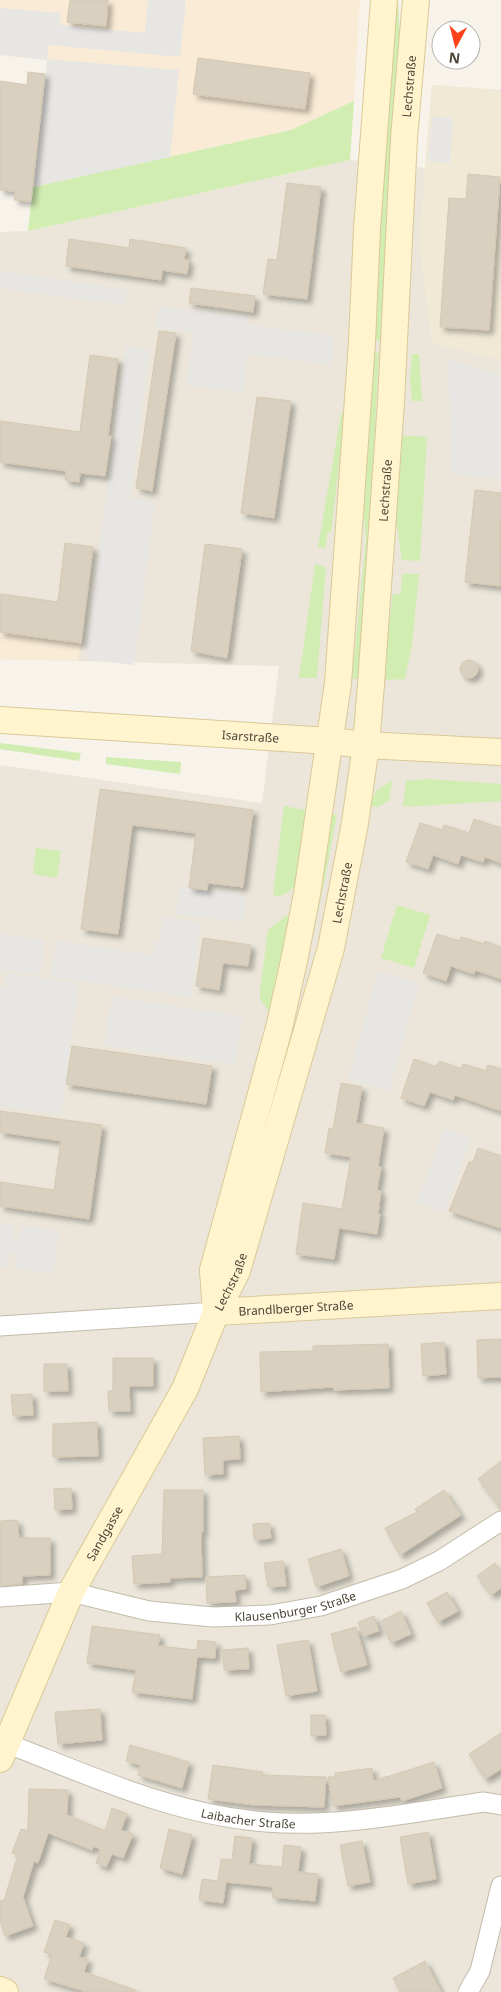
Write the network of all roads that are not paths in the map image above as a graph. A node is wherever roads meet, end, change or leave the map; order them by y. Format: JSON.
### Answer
{"nodes":[{"id":1,"x":384,"y":0,"type":"edge"},
{"id":2,"x":416,"y":0,"type":"edge"},
{"id":3,"x":0,"y":720,"type":"edge"},
{"id":4,"x":330,"y":741,"type":"junction"},
{"id":5,"x":366,"y":745,"type":"junction"},
{"id":6,"x":501,"y":752,"type":"edge"},
{"id":7,"x":501,"y":1296,"type":"edge"},
{"id":8,"x":216,"y":1312,"type":"junction"},
{"id":9,"x":0,"y":1326,"type":"edge"},
{"id":10,"x":501,"y":1521,"type":"edge"},
{"id":11,"x":72,"y":1592,"type":"junction"},
{"id":12,"x":0,"y":1597,"type":"edge"},
{"id":13,"x":3,"y":1751,"type":"edge"},
{"id":14,"x":501,"y":1806,"type":"edge"},
{"id":15,"x":501,"y":1886,"type":"edge"},
{"id":16,"x":0,"y":1990,"type":"edge"},
{"id":17,"x":5,"y":1992,"type":"edge"},
{"id":18,"x":468,"y":1992,"type":"edge"}],
"edges":[{"from":1,"to":4,"type":"street","name":"Lechstraße"},
{"from":2,"to":5,"type":"street","name":"Lechstraße"},
{"from":3,"to":4,"type":"street","name":"Isarstraße"},
{"from":4,"to":5,"type":"street","name":"Isarstraße"},
{"from":4,"to":8,"type":"street","name":"Lechstraße"},
{"from":5,"to":6,"type":"street","name":"Isarstraße"},
{"from":5,"to":8,"type":"street","name":"Lechstraße"},
{"from":7,"to":8,"type":"street","name":"Brandlberger Straße"},
{"from":8,"to":9,"type":"street","name":"Brandlberger Straße"},
{"from":8,"to":11,"type":"street","name":"Sandgasse"},
{"from":10,"to":11,"type":"street","name":"Klausenburger Straße"},
{"from":11,"to":12,"type":"street","name":"Klausenburger Straße"},
{"from":11,"to":13,"type":"street","name":"Sandgasse"},
{"from":13,"to":14,"type":"street","name":"Laibacher Straße"},
{"from":15,"to":18,"type":"street"},
{"from":16,"to":17,"type":"street"}]}
